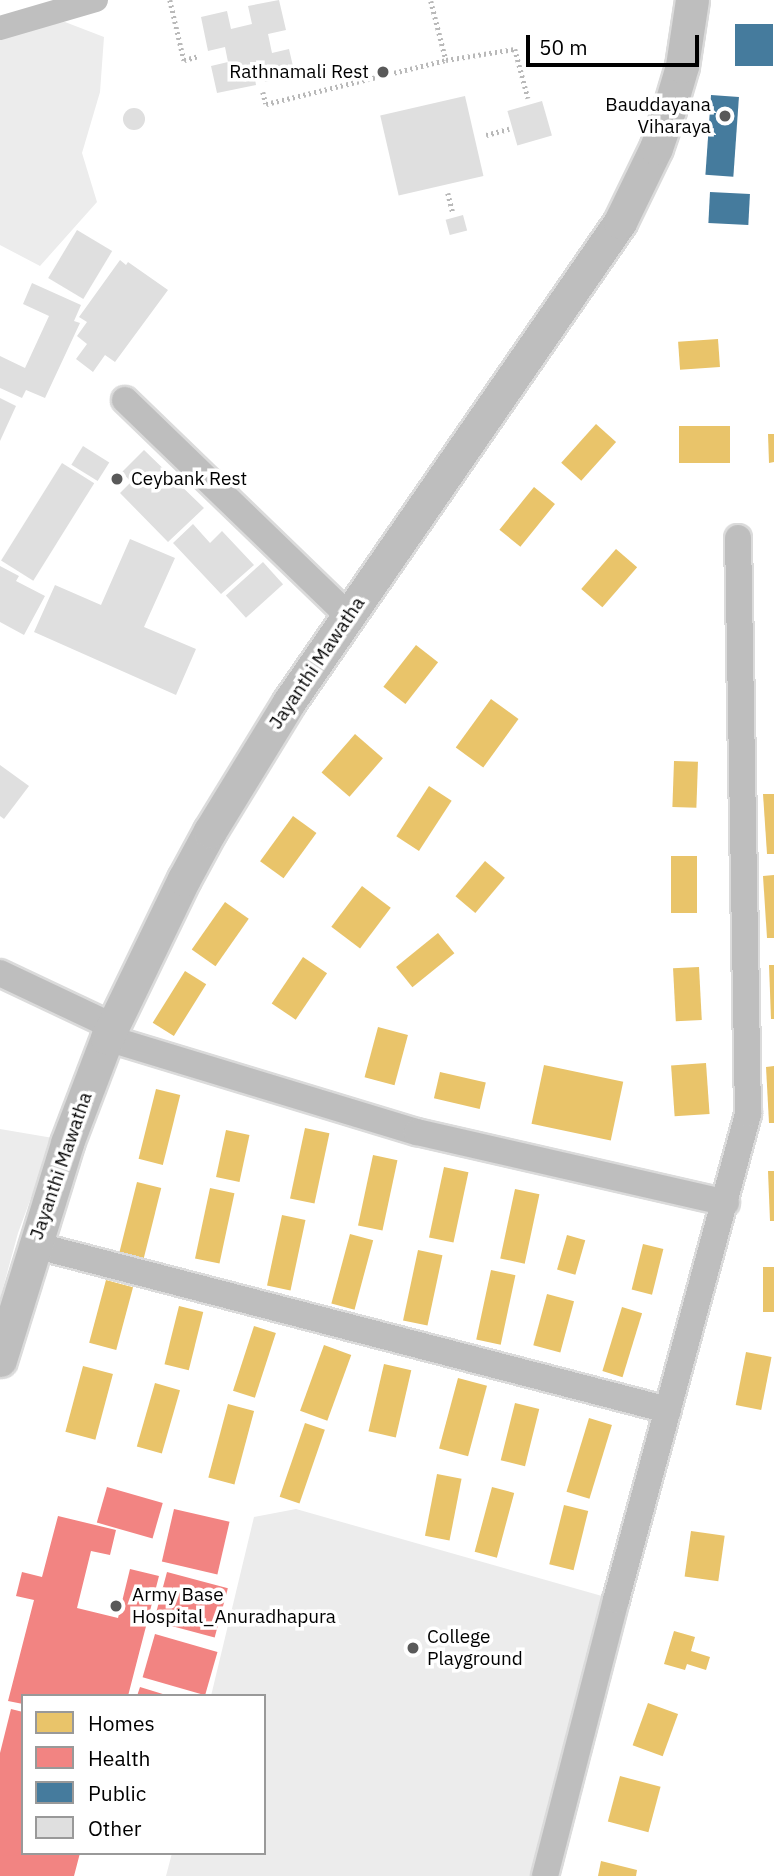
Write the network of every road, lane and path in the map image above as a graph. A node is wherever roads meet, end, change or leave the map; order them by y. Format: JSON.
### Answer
{"nodes":[{"id":1,"x":170,"y":0,"type":"edge"},
{"id":2,"x":692,"y":0,"type":"edge"},
{"id":3,"x":431,"y":1,"type":"edge"},
{"id":4,"x":199,"y":57,"type":"dead end"},
{"id":5,"x":446,"y":60,"type":"junction"},
{"id":6,"x":263,"y":92,"type":"dead end"},
{"id":7,"x":528,"y":98,"type":"dead end"},
{"id":8,"x":509,"y":129,"type":"dead end"},
{"id":9,"x":486,"y":135,"type":"dead end"},
{"id":10,"x":448,"y":193,"type":"dead end"},
{"id":11,"x":453,"y":213,"type":"dead end"},
{"id":12,"x":125,"y":400,"type":"dead end"},
{"id":13,"x":738,"y":538,"type":"dead end"},
{"id":14,"x":349,"y":616,"type":"junction"},
{"id":15,"x":0,"y":973,"type":"edge"},
{"id":16,"x":110,"y":1033,"type":"junction"},
{"id":17,"x":726,"y":1203,"type":"junction"},
{"id":18,"x":34,"y":1245,"type":"junction"},
{"id":19,"x":0,"y":1360,"type":"edge"},
{"id":20,"x":668,"y":1410,"type":"junction"},
{"id":21,"x":545,"y":1876,"type":"edge"}],
"edges":[{"from":1,"to":4,"type":"path"},
{"from":2,"to":14,"type":"main road","name":"Jayanthi Mawatha"},
{"from":3,"to":5,"type":"path"},
{"from":5,"to":6,"type":"path"},
{"from":5,"to":7,"type":"path"},
{"from":8,"to":9,"type":"path"},
{"from":10,"to":11,"type":"path"},
{"from":12,"to":14,"type":"street"},
{"from":13,"to":17,"type":"street"},
{"from":14,"to":16,"type":"main road","name":"Jayanthi Mawatha"},
{"from":15,"to":16,"type":"street"},
{"from":16,"to":17,"type":"street"},
{"from":16,"to":18,"type":"main road","name":"Jayanthi Mawatha"},
{"from":17,"to":20,"type":"street"},
{"from":18,"to":19,"type":"main road","name":"Jayanthi Mawatha"},
{"from":18,"to":20,"type":"street"},
{"from":20,"to":21,"type":"street"}]}
